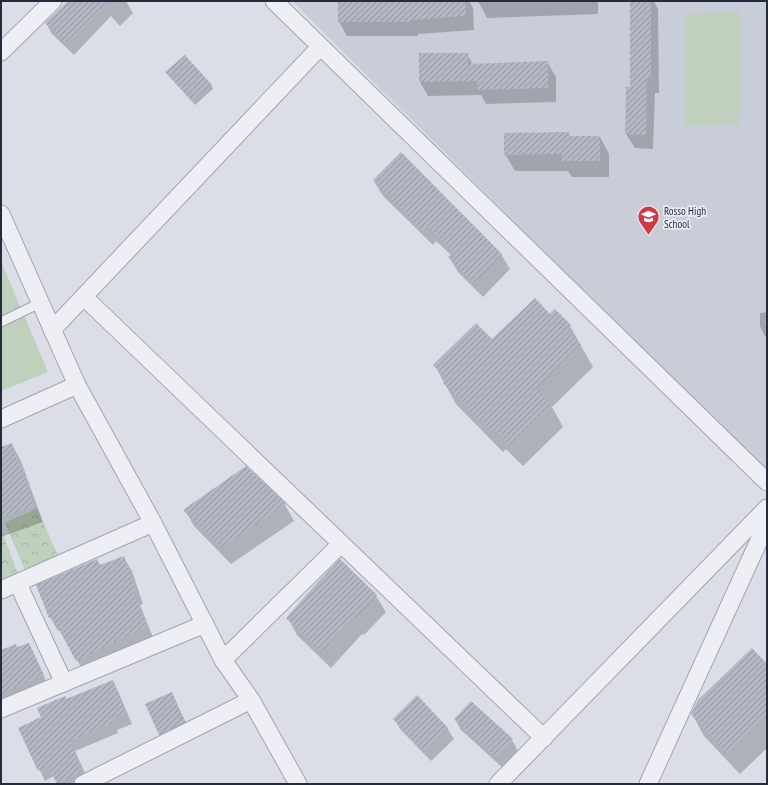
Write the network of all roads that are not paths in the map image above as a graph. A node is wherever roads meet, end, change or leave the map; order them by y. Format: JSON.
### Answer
{"nodes":[{"id":1,"x":52,"y":1,"type":"edge"},
{"id":2,"x":274,"y":1,"type":"edge"},
{"id":3,"x":320,"y":47,"type":"junction"},
{"id":4,"x":1,"y":52,"type":"edge"},
{"id":5,"x":1,"y":214,"type":"edge"},
{"id":6,"x":84,"y":297,"type":"junction"},
{"id":7,"x":40,"y":303,"type":"junction"},
{"id":8,"x":1,"y":322,"type":"edge"},
{"id":9,"x":52,"y":330,"type":"junction"},
{"id":10,"x":77,"y":385,"type":"junction"},
{"id":11,"x":1,"y":419,"type":"edge"},
{"id":12,"x":767,"y":482,"type":"edge"},
{"id":13,"x":767,"y":508,"type":"edge"},
{"id":14,"x":767,"y":522,"type":"edge"},
{"id":15,"x":153,"y":523,"type":"junction"},
{"id":16,"x":341,"y":544,"type":"junction"},
{"id":17,"x":18,"y":584,"type":"junction"},
{"id":18,"x":1,"y":590,"type":"edge"},
{"id":19,"x":205,"y":624,"type":"junction"},
{"id":20,"x":223,"y":660,"type":"junction"},
{"id":21,"x":64,"y":683,"type":"junction"},
{"id":22,"x":251,"y":700,"type":"junction"},
{"id":23,"x":1,"y":709,"type":"edge"},
{"id":24,"x":544,"y":738,"type":"junction"},
{"id":25,"x":83,"y":784,"type":"edge"},
{"id":26,"x":298,"y":784,"type":"edge"},
{"id":27,"x":498,"y":784,"type":"edge"},
{"id":28,"x":648,"y":784,"type":"edge"}],
"edges":[{"from":1,"to":4,"type":"street"},
{"from":2,"to":3,"type":"street"},
{"from":3,"to":6,"type":"street"},
{"from":3,"to":12,"type":"street"},
{"from":5,"to":7,"type":"street"},
{"from":6,"to":9,"type":"street"},
{"from":6,"to":16,"type":"street"},
{"from":7,"to":8,"type":"lane"},
{"from":7,"to":9,"type":"street"},
{"from":9,"to":10,"type":"street"},
{"from":10,"to":11,"type":"street"},
{"from":10,"to":15,"type":"street"},
{"from":13,"to":24,"type":"street"},
{"from":14,"to":28,"type":"street"},
{"from":15,"to":17,"type":"street"},
{"from":15,"to":19,"type":"street"},
{"from":16,"to":20,"type":"street"},
{"from":16,"to":24,"type":"street"},
{"from":17,"to":18,"type":"street"},
{"from":17,"to":21,"type":"street"},
{"from":19,"to":20,"type":"street"},
{"from":19,"to":21,"type":"street"},
{"from":20,"to":22,"type":"street"},
{"from":21,"to":23,"type":"street"},
{"from":22,"to":25,"type":"street"},
{"from":22,"to":26,"type":"street"},
{"from":24,"to":27,"type":"street"}]}
